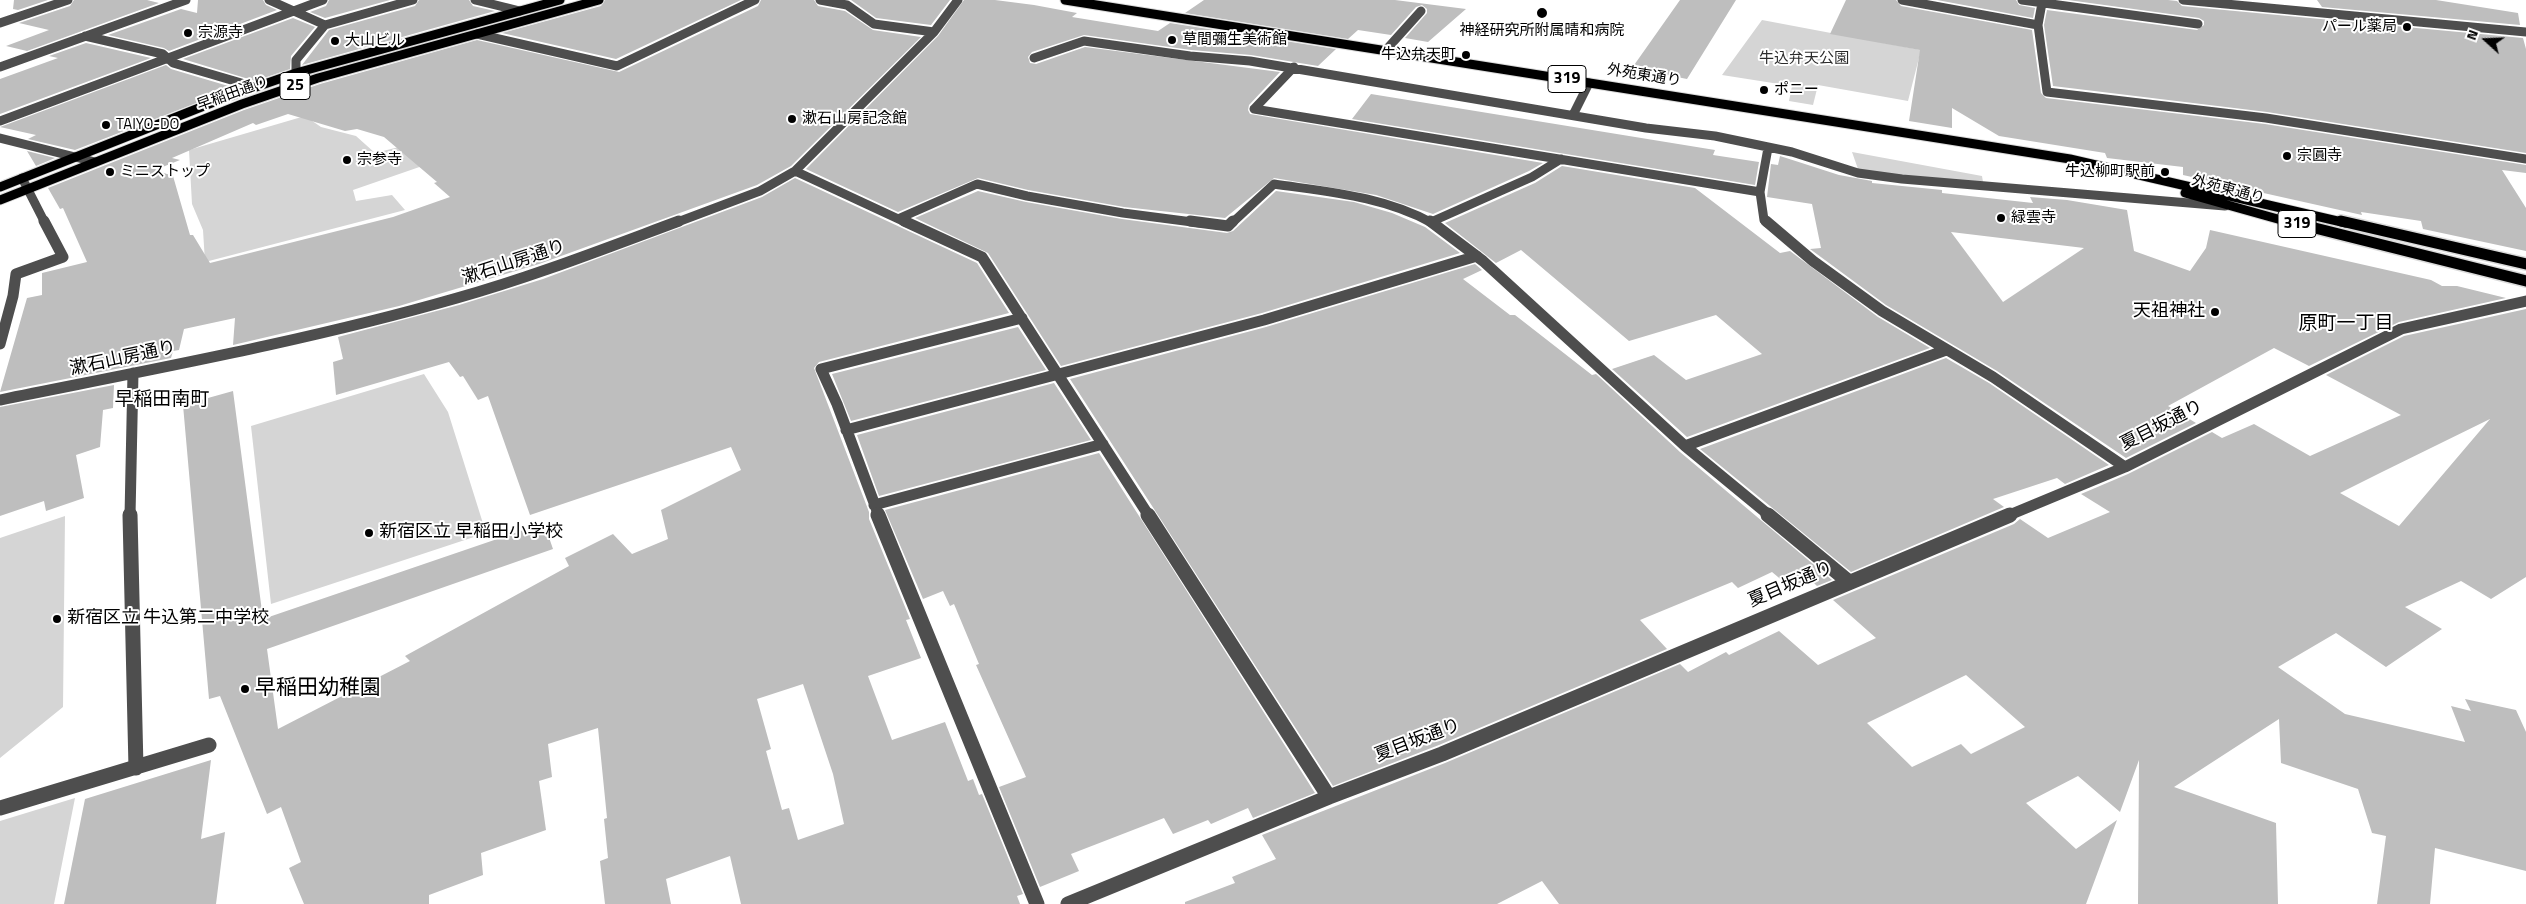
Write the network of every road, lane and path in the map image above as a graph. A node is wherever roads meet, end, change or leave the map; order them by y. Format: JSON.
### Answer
{"nodes":[{"id":1,"x":68,"y":0,"type":"edge"},
{"id":2,"x":186,"y":0,"type":"edge"},
{"id":3,"x":269,"y":0,"type":"edge"},
{"id":4,"x":323,"y":0,"type":"edge"},
{"id":5,"x":413,"y":0,"type":"edge"},
{"id":6,"x":475,"y":0,"type":"edge"},
{"id":7,"x":560,"y":0,"type":"edge"},
{"id":8,"x":598,"y":0,"type":"edge"},
{"id":9,"x":755,"y":0,"type":"edge"},
{"id":10,"x":820,"y":0,"type":"edge"},
{"id":11,"x":958,"y":0,"type":"edge"},
{"id":12,"x":1065,"y":0,"type":"edge"},
{"id":13,"x":1902,"y":0,"type":"edge"},
{"id":14,"x":2022,"y":0,"type":"edge"},
{"id":15,"x":2183,"y":0,"type":"edge"},
{"id":16,"x":2042,"y":3,"type":"junction"},
{"id":17,"x":2188,"y":8,"type":"dead end"},
{"id":18,"x":295,"y":11,"type":"junction"},
{"id":19,"x":520,"y":11,"type":"junction"},
{"id":20,"x":1421,"y":11,"type":"dead end"},
{"id":21,"x":2193,"y":16,"type":"dead end"},
{"id":22,"x":0,"y":23,"type":"edge"},
{"id":23,"x":325,"y":25,"type":"junction"},
{"id":24,"x":2038,"y":26,"type":"junction"},
{"id":25,"x":934,"y":32,"type":"junction"},
{"id":26,"x":2526,"y":32,"type":"edge"},
{"id":27,"x":477,"y":34,"type":"junction"},
{"id":28,"x":85,"y":36,"type":"junction"},
{"id":29,"x":1385,"y":51,"type":"junction"},
{"id":30,"x":168,"y":58,"type":"junction"},
{"id":31,"x":1034,"y":58,"type":"dead end"},
{"id":32,"x":0,"y":67,"type":"edge"},
{"id":33,"x":1294,"y":67,"type":"junction"},
{"id":34,"x":296,"y":73,"type":"junction"},
{"id":35,"x":1589,"y":83,"type":"junction"},
{"id":36,"x":255,"y":87,"type":"junction"},
{"id":37,"x":1573,"y":115,"type":"junction"},
{"id":38,"x":0,"y":120,"type":"edge"},
{"id":39,"x":0,"y":138,"type":"edge"},
{"id":40,"x":1768,"y":148,"type":"junction"},
{"id":41,"x":76,"y":157,"type":"junction"},
{"id":42,"x":1561,"y":159,"type":"junction"},
{"id":43,"x":2070,"y":159,"type":"junction"},
{"id":44,"x":2526,"y":159,"type":"edge"},
{"id":45,"x":95,"y":162,"type":"junction"},
{"id":46,"x":795,"y":171,"type":"junction"},
{"id":47,"x":22,"y":178,"type":"junction"},
{"id":48,"x":0,"y":187,"type":"edge"},
{"id":49,"x":27,"y":189,"type":"junction"},
{"id":50,"x":1760,"y":192,"type":"junction"},
{"id":51,"x":0,"y":200,"type":"edge"},
{"id":52,"x":2226,"y":206,"type":"junction"},
{"id":53,"x":900,"y":218,"type":"junction"},
{"id":54,"x":1431,"y":222,"type":"junction"},
{"id":55,"x":1477,"y":256,"type":"junction"},
{"id":56,"x":2526,"y":264,"type":"edge"},
{"id":57,"x":2526,"y":281,"type":"edge"},
{"id":58,"x":2526,"y":301,"type":"edge"},
{"id":59,"x":1022,"y":318,"type":"junction"},
{"id":60,"x":0,"y":344,"type":"edge"},
{"id":61,"x":1946,"y":350,"type":"junction"},
{"id":62,"x":134,"y":373,"type":"junction"},
{"id":63,"x":1059,"y":375,"type":"junction"},
{"id":64,"x":0,"y":400,"type":"edge"},
{"id":65,"x":846,"y":430,"type":"junction"},
{"id":66,"x":1102,"y":444,"type":"junction"},
{"id":67,"x":1685,"y":446,"type":"junction"},
{"id":68,"x":2125,"y":467,"type":"junction"},
{"id":69,"x":874,"y":505,"type":"junction"},
{"id":70,"x":1849,"y":582,"type":"junction"},
{"id":71,"x":209,"y":745,"type":"dead end"},
{"id":72,"x":136,"y":768,"type":"junction"},
{"id":73,"x":1328,"y":797,"type":"junction"},
{"id":74,"x":0,"y":808,"type":"edge"},
{"id":75,"x":1037,"y":904,"type":"edge"},
{"id":76,"x":1068,"y":904,"type":"edge"}],
"edges":[{"from":1,"to":22,"type":"street"},
{"from":2,"to":28,"type":"street"},
{"from":3,"to":18,"type":"street"},
{"from":4,"to":18,"type":"street"},
{"from":5,"to":23,"type":"street"},
{"from":6,"to":19,"type":"street"},
{"from":7,"to":19,"type":"main road","name":"早稲田通り","number":"25"},
{"from":8,"to":27,"type":"main road","name":"早稲田通り","number":"25"},
{"from":9,"to":27,"type":"street"},
{"from":10,"to":25,"type":"street"},
{"from":11,"to":25,"type":"street","name":"漱石山房通り"},
{"from":12,"to":29,"type":"main road","name":"外苑東通り","number":"319"},
{"from":13,"to":24,"type":"street"},
{"from":14,"to":16,"type":"street"},
{"from":15,"to":17,"type":"street"},
{"from":15,"to":26,"type":"street"},
{"from":16,"to":21,"type":"street"},
{"from":16,"to":24,"type":"street"},
{"from":18,"to":23,"type":"street"},
{"from":18,"to":30,"type":"street"},
{"from":19,"to":34,"type":"main road","name":"早稲田通り","number":"25"},
{"from":20,"to":29,"type":"street"},
{"from":23,"to":34,"type":"street"},
{"from":24,"to":44,"type":"street"},
{"from":25,"to":46,"type":"street","name":"漱石山房通り"},
{"from":27,"to":45,"type":"main road","name":"早稲田通り","number":"25"},
{"from":28,"to":30,"type":"street"},
{"from":28,"to":32,"type":"street"},
{"from":29,"to":35,"type":"main road","name":"外苑東通り","number":"319"},
{"from":30,"to":36,"type":"street"},
{"from":30,"to":38,"type":"street"},
{"from":31,"to":33,"type":"street"},
{"from":33,"to":37,"type":"street"},
{"from":33,"to":42,"type":"street"},
{"from":34,"to":36,"type":"main road","name":"早稲田通り","number":"25"},
{"from":35,"to":37,"type":"street"},
{"from":35,"to":43,"type":"main road","name":"外苑東通り","number":"319"},
{"from":36,"to":41,"type":"main road","name":"早稲田通り","number":"25"},
{"from":37,"to":40,"type":"street"},
{"from":39,"to":41,"type":"street"},
{"from":40,"to":50,"type":"street"},
{"from":40,"to":52,"type":"street"},
{"from":41,"to":45,"type":"street"},
{"from":41,"to":47,"type":"main road","name":"早稲田通り","number":"25"},
{"from":42,"to":50,"type":"street"},
{"from":42,"to":54,"type":"street"},
{"from":43,"to":52,"type":"main road","name":"外苑東通り","number":"319"},
{"from":43,"to":56,"type":"main road","name":"外苑東通り","number":"319"},
{"from":45,"to":49,"type":"main road","name":"早稲田通り","number":"25"},
{"from":46,"to":53,"type":"street"},
{"from":46,"to":62,"type":"street","name":"漱石山房通り"},
{"from":47,"to":48,"type":"main road","name":"早稲田通り","number":"25"},
{"from":47,"to":49,"type":"street"},
{"from":49,"to":51,"type":"main road","name":"早稲田通り","number":"25"},
{"from":49,"to":60,"type":"street"},
{"from":50,"to":61,"type":"street"},
{"from":52,"to":57,"type":"main road","name":"外苑東通り","number":"319"},
{"from":53,"to":54,"type":"street"},
{"from":53,"to":59,"type":"street"},
{"from":54,"to":55,"type":"street"},
{"from":55,"to":63,"type":"street"},
{"from":55,"to":67,"type":"street"},
{"from":58,"to":68,"type":"street","name":"夏目坂通り"},
{"from":59,"to":63,"type":"street"},
{"from":59,"to":65,"type":"street"},
{"from":61,"to":67,"type":"street"},
{"from":61,"to":68,"type":"street"},
{"from":62,"to":64,"type":"street","name":"漱石山房通り"},
{"from":62,"to":72,"type":"street"},
{"from":63,"to":65,"type":"street"},
{"from":63,"to":66,"type":"street"},
{"from":65,"to":69,"type":"street"},
{"from":66,"to":69,"type":"street"},
{"from":66,"to":73,"type":"street"},
{"from":67,"to":70,"type":"street"},
{"from":68,"to":70,"type":"street","name":"夏目坂通り"},
{"from":69,"to":75,"type":"street"},
{"from":70,"to":73,"type":"street","name":"夏目坂通り"},
{"from":71,"to":72,"type":"street"},
{"from":72,"to":74,"type":"street"},
{"from":73,"to":76,"type":"street","name":"夏目坂通り"}]}
